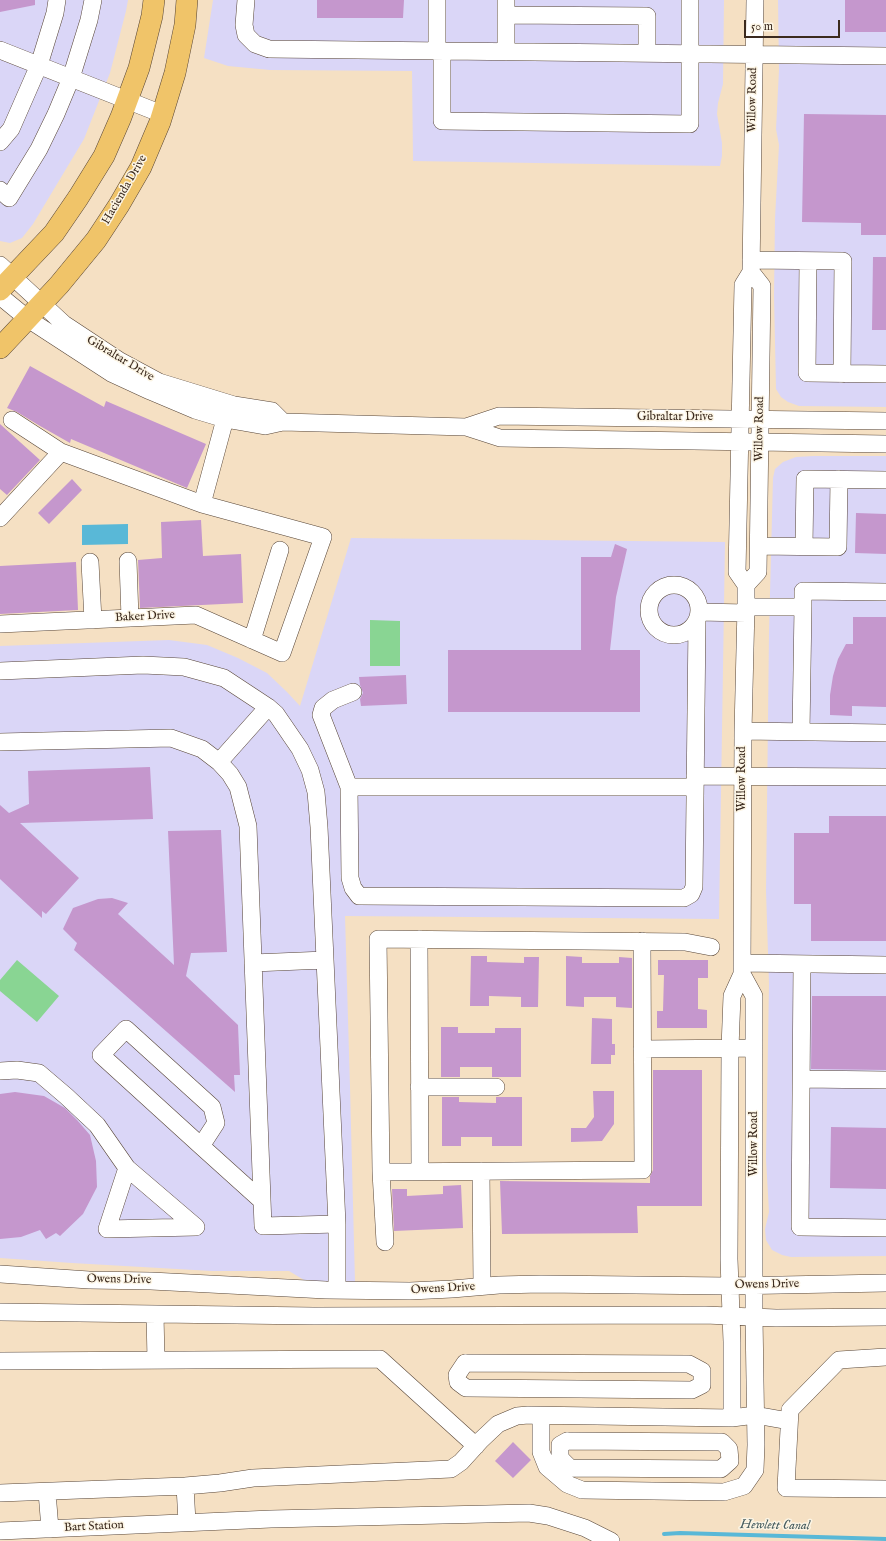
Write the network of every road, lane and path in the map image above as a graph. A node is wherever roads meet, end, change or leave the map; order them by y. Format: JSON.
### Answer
{"nodes":[{"id":1,"x":57,"y":0,"type":"edge"},
{"id":2,"x":93,"y":0,"type":"edge"},
{"id":3,"x":154,"y":0,"type":"edge"},
{"id":4,"x":187,"y":0,"type":"edge"},
{"id":5,"x":246,"y":0,"type":"edge"},
{"id":6,"x":437,"y":0,"type":"edge"},
{"id":7,"x":690,"y":0,"type":"edge"},
{"id":8,"x":755,"y":0,"type":"edge"},
{"id":9,"x":506,"y":8,"type":"edge"},
{"id":10,"x":0,"y":50,"type":"edge"},
{"id":11,"x":440,"y":52,"type":"junction"},
{"id":12,"x":506,"y":52,"type":"junction"},
{"id":13,"x":647,"y":53,"type":"junction"},
{"id":14,"x":689,"y":54,"type":"junction"},
{"id":15,"x":754,"y":54,"type":"junction"},
{"id":16,"x":886,"y":56,"type":"edge"},
{"id":17,"x":39,"y":65,"type":"junction"},
{"id":18,"x":71,"y":78,"type":"junction"},
{"id":19,"x":127,"y":100,"type":"junction"},
{"id":20,"x":162,"y":114,"type":"junction"},
{"id":21,"x":0,"y":142,"type":"edge"},
{"id":22,"x":0,"y":190,"type":"edge"},
{"id":23,"x":808,"y":261,"type":"junction"},
{"id":24,"x":751,"y":266,"type":"junction"},
{"id":25,"x":4,"y":277,"type":"edge"},
{"id":26,"x":0,"y":296,"type":"edge"},
{"id":27,"x":42,"y":303,"type":"junction"},
{"id":28,"x":28,"y":319,"type":"junction"},
{"id":29,"x":0,"y":348,"type":"edge"},
{"id":30,"x":842,"y":374,"type":"junction"},
{"id":31,"x":886,"y":374,"type":"edge"},
{"id":32,"x":227,"y":411,"type":"junction"},
{"id":33,"x":740,"y":419,"type":"junction"},
{"id":34,"x":760,"y":419,"type":"junction"},
{"id":35,"x":12,"y":420,"type":"dead end"},
{"id":36,"x":886,"y":421,"type":"edge"},
{"id":37,"x":466,"y":427,"type":"junction"},
{"id":38,"x":740,"y":442,"type":"junction"},
{"id":39,"x":760,"y":442,"type":"junction"},
{"id":40,"x":886,"y":444,"type":"edge"},
{"id":41,"x":61,"y":452,"type":"junction"},
{"id":42,"x":839,"y":480,"type":"junction"},
{"id":43,"x":886,"y":480,"type":"edge"},
{"id":44,"x":202,"y":504,"type":"junction"},
{"id":45,"x":0,"y":518,"type":"edge"},
{"id":46,"x":759,"y":546,"type":"junction"},
{"id":47,"x":804,"y":546,"type":"junction"},
{"id":48,"x":280,"y":550,"type":"dead end"},
{"id":49,"x":128,"y":561,"type":"dead end"},
{"id":50,"x":90,"y":562,"type":"dead end"},
{"id":51,"x":746,"y":585,"type":"junction"},
{"id":52,"x":886,"y":592,"type":"edge"},
{"id":53,"x":803,"y":607,"type":"junction"},
{"id":54,"x":746,"y":610,"type":"junction"},
{"id":55,"x":130,"y":618,"type":"junction"},
{"id":56,"x":93,"y":620,"type":"junction"},
{"id":57,"x":0,"y":624,"type":"edge"},
{"id":58,"x":252,"y":640,"type":"junction"},
{"id":59,"x":0,"y":672,"type":"edge"},
{"id":60,"x":353,"y":692,"type":"dead end"},
{"id":61,"x":268,"y":707,"type":"junction"},
{"id":62,"x":743,"y":731,"type":"junction"},
{"id":63,"x":801,"y":732,"type":"junction"},
{"id":64,"x":886,"y":733,"type":"edge"},
{"id":65,"x":0,"y":742,"type":"edge"},
{"id":66,"x":219,"y":762,"type":"junction"},
{"id":67,"x":743,"y":776,"type":"junction"},
{"id":68,"x":886,"y":777,"type":"edge"},
{"id":69,"x":695,"y":782,"type":"junction"},
{"id":70,"x":349,"y":787,"type":"junction"},
{"id":71,"x":419,"y":939,"type":"junction"},
{"id":72,"x":642,"y":941,"type":"junction"},
{"id":73,"x":711,"y":947,"type":"dead end"},
{"id":74,"x":325,"y":960,"type":"junction"},
{"id":75,"x":253,"y":963,"type":"junction"},
{"id":76,"x":802,"y":964,"type":"junction"},
{"id":77,"x":886,"y":965,"type":"edge"},
{"id":78,"x":742,"y":969,"type":"junction"},
{"id":79,"x":730,"y":1048,"type":"junction"},
{"id":80,"x":754,"y":1048,"type":"junction"},
{"id":81,"x":642,"y":1049,"type":"junction"},
{"id":82,"x":0,"y":1071,"type":"edge"},
{"id":83,"x":802,"y":1079,"type":"junction"},
{"id":84,"x":886,"y":1080,"type":"edge"},
{"id":85,"x":419,"y":1086,"type":"junction"},
{"id":86,"x":496,"y":1087,"type":"dead end"},
{"id":87,"x":201,"y":1146,"type":"junction"},
{"id":88,"x":127,"y":1168,"type":"junction"},
{"id":89,"x":420,"y":1171,"type":"junction"},
{"id":90,"x":481,"y":1171,"type":"junction"},
{"id":91,"x":381,"y":1172,"type":"junction"},
{"id":92,"x":262,"y":1201,"type":"junction"},
{"id":93,"x":336,"y":1224,"type":"junction"},
{"id":94,"x":886,"y":1228,"type":"edge"},
{"id":95,"x":385,"y":1242,"type":"dead end"},
{"id":96,"x":0,"y":1274,"type":"edge"},
{"id":97,"x":886,"y":1283,"type":"edge"},
{"id":98,"x":754,"y":1285,"type":"junction"},
{"id":99,"x":482,"y":1286,"type":"junction"},
{"id":100,"x":729,"y":1286,"type":"junction"},
{"id":101,"x":336,"y":1290,"type":"junction"},
{"id":102,"x":0,"y":1312,"type":"edge"},
{"id":103,"x":155,"y":1314,"type":"junction"},
{"id":104,"x":730,"y":1316,"type":"junction"},
{"id":105,"x":754,"y":1317,"type":"junction"},
{"id":106,"x":886,"y":1317,"type":"edge"},
{"id":107,"x":886,"y":1357,"type":"edge"},
{"id":108,"x":156,"y":1360,"type":"junction"},
{"id":109,"x":0,"y":1361,"type":"edge"},
{"id":110,"x":637,"y":1390,"type":"junction"},
{"id":111,"x":755,"y":1415,"type":"junction"},
{"id":112,"x":541,"y":1416,"type":"junction"},
{"id":113,"x":637,"y":1417,"type":"junction"},
{"id":114,"x":732,"y":1418,"type":"junction"},
{"id":115,"x":789,"y":1421,"type":"junction"},
{"id":116,"x":636,"y":1441,"type":"junction"},
{"id":117,"x":476,"y":1446,"type":"junction"},
{"id":118,"x":610,"y":1468,"type":"junction"},
{"id":119,"x":185,"y":1486,"type":"junction"},
{"id":120,"x":886,"y":1489,"type":"edge"},
{"id":121,"x":609,"y":1491,"type":"junction"},
{"id":122,"x":47,"y":1492,"type":"junction"},
{"id":123,"x":0,"y":1493,"type":"edge"},
{"id":124,"x":561,"y":1521,"type":"junction"},
{"id":125,"x":187,"y":1522,"type":"junction"},
{"id":126,"x":50,"y":1529,"type":"junction"},
{"id":127,"x":0,"y":1531,"type":"edge"},
{"id":128,"x":587,"y":1541,"type":"edge"},
{"id":129,"x":611,"y":1541,"type":"edge"}],
"edges":[{"from":1,"to":17,"type":"street"},
{"from":2,"to":18,"type":"street"},
{"from":3,"to":19,"type":"main road"},
{"from":4,"to":20,"type":"main road","name":"Hacienda Drive"},
{"from":5,"to":11,"type":"street"},
{"from":6,"to":11,"type":"street"},
{"from":7,"to":14,"type":"street"},
{"from":8,"to":15,"type":"street","name":"Willow Road"},
{"from":9,"to":12,"type":"street"},
{"from":9,"to":13,"type":"street"},
{"from":10,"to":17,"type":"street"},
{"from":11,"to":12,"type":"street"},
{"from":11,"to":14,"type":"street"},
{"from":12,"to":13,"type":"street"},
{"from":13,"to":14,"type":"street"},
{"from":14,"to":15,"type":"street"},
{"from":15,"to":16,"type":"street"},
{"from":15,"to":24,"type":"street","name":"Willow Road"},
{"from":17,"to":18,"type":"street"},
{"from":17,"to":21,"type":"street"},
{"from":18,"to":19,"type":"street"},
{"from":18,"to":22,"type":"street"},
{"from":19,"to":20,"type":"street"},
{"from":19,"to":25,"type":"main road"},
{"from":20,"to":27,"type":"main road","name":"Hacienda Drive"},
{"from":23,"to":24,"type":"street"},
{"from":23,"to":30,"type":"street"},
{"from":23,"to":30,"type":"street"},
{"from":24,"to":33,"type":"street","name":"Willow Road"},
{"from":24,"to":34,"type":"street","name":"Willow Road"},
{"from":25,"to":27,"type":"street","name":"Gibraltar Drive"},
{"from":26,"to":28,"type":"street","name":"Gibraltar Drive"},
{"from":27,"to":28,"type":"main road","name":"Hacienda Drive"},
{"from":27,"to":32,"type":"street","name":"Gibraltar Drive"},
{"from":28,"to":29,"type":"main road","name":"Hacienda Drive"},
{"from":28,"to":32,"type":"street","name":"Gibraltar Drive"},
{"from":30,"to":31,"type":"street"},
{"from":32,"to":37,"type":"street","name":"Gibraltar Drive"},
{"from":32,"to":44,"type":"street"},
{"from":33,"to":34,"type":"street","name":"Gibraltar Drive"},
{"from":33,"to":37,"type":"street","name":"Gibraltar Drive"},
{"from":33,"to":38,"type":"street","name":"Willow Road"},
{"from":34,"to":36,"type":"street","name":"Gibraltar Drive"},
{"from":34,"to":39,"type":"street","name":"Willow Road"},
{"from":35,"to":41,"type":"street"},
{"from":37,"to":38,"type":"street","name":"Gibraltar Drive"},
{"from":38,"to":39,"type":"street","name":"Gibraltar Drive"},
{"from":38,"to":51,"type":"street","name":"Willow Road"},
{"from":39,"to":40,"type":"street","name":"Gibraltar Drive"},
{"from":39,"to":46,"type":"street","name":"Willow Road"},
{"from":41,"to":44,"type":"street"},
{"from":41,"to":45,"type":"street"},
{"from":42,"to":43,"type":"street"},
{"from":42,"to":47,"type":"street"},
{"from":42,"to":47,"type":"street"},
{"from":44,"to":58,"type":"street","name":"Baker Drive"},
{"from":46,"to":47,"type":"street"},
{"from":46,"to":51,"type":"street","name":"Willow Road"},
{"from":48,"to":58,"type":"street"},
{"from":49,"to":55,"type":"street"},
{"from":50,"to":56,"type":"street"},
{"from":51,"to":54,"type":"street","name":"Willow Road"},
{"from":52,"to":53,"type":"street"},
{"from":53,"to":54,"type":"street"},
{"from":53,"to":63,"type":"street"},
{"from":54,"to":62,"type":"street","name":"Willow Road"},
{"from":54,"to":69,"type":"street"},
{"from":55,"to":56,"type":"street","name":"Baker Drive"},
{"from":55,"to":58,"type":"street","name":"Baker Drive"},
{"from":56,"to":57,"type":"street","name":"Baker Drive"},
{"from":59,"to":61,"type":"street"},
{"from":60,"to":70,"type":"street"},
{"from":61,"to":66,"type":"street"},
{"from":61,"to":74,"type":"street"},
{"from":62,"to":63,"type":"street"},
{"from":62,"to":67,"type":"street","name":"Willow Road"},
{"from":63,"to":64,"type":"street"},
{"from":65,"to":66,"type":"street"},
{"from":66,"to":75,"type":"street"},
{"from":67,"to":68,"type":"street"},
{"from":67,"to":69,"type":"street"},
{"from":67,"to":78,"type":"street","name":"Willow Road"},
{"from":69,"to":70,"type":"street"},
{"from":69,"to":70,"type":"street"},
{"from":71,"to":72,"type":"street"},
{"from":71,"to":85,"type":"street"},
{"from":71,"to":91,"type":"street"},
{"from":72,"to":73,"type":"street"},
{"from":72,"to":81,"type":"street"},
{"from":74,"to":75,"type":"street"},
{"from":74,"to":93,"type":"street"},
{"from":75,"to":92,"type":"street"},
{"from":76,"to":77,"type":"street"},
{"from":76,"to":78,"type":"street"},
{"from":76,"to":83,"type":"street"},
{"from":78,"to":79,"type":"street","name":"Willow Road"},
{"from":78,"to":80,"type":"street","name":"Willow Road"},
{"from":79,"to":80,"type":"street"},
{"from":79,"to":81,"type":"street"},
{"from":79,"to":100,"type":"street","name":"Willow Road"},
{"from":80,"to":98,"type":"street","name":"Willow Road"},
{"from":81,"to":90,"type":"street"},
{"from":82,"to":88,"type":"street"},
{"from":83,"to":84,"type":"street"},
{"from":83,"to":94,"type":"street"},
{"from":85,"to":86,"type":"street"},
{"from":85,"to":89,"type":"street"},
{"from":87,"to":87,"type":"street"},
{"from":87,"to":92,"type":"street"},
{"from":88,"to":88,"type":"street"},
{"from":89,"to":90,"type":"street"},
{"from":89,"to":91,"type":"street"},
{"from":90,"to":99,"type":"street"},
{"from":91,"to":95,"type":"street"},
{"from":92,"to":93,"type":"street"},
{"from":93,"to":101,"type":"street"},
{"from":96,"to":101,"type":"street","name":"Owens Drive"},
{"from":97,"to":98,"type":"street","name":"Owens Drive"},
{"from":98,"to":100,"type":"street","name":"Owens Drive"},
{"from":98,"to":105,"type":"street","name":"Willow Road"},
{"from":99,"to":100,"type":"street","name":"Owens Drive"},
{"from":99,"to":101,"type":"street","name":"Owens Drive"},
{"from":100,"to":104,"type":"street","name":"Willow Road"},
{"from":102,"to":103,"type":"street","name":"Owens Drive"},
{"from":103,"to":104,"type":"street","name":"Owens Drive"},
{"from":103,"to":108,"type":"street"},
{"from":104,"to":105,"type":"street","name":"Owens Drive"},
{"from":104,"to":114,"type":"street","name":"Willow Road"},
{"from":105,"to":106,"type":"street","name":"Owens Drive"},
{"from":105,"to":111,"type":"street","name":"Willow Road"},
{"from":107,"to":115,"type":"street"},
{"from":108,"to":109,"type":"street"},
{"from":108,"to":117,"type":"street"},
{"from":110,"to":110,"type":"street"},
{"from":110,"to":113,"type":"street"},
{"from":111,"to":114,"type":"street"},
{"from":111,"to":115,"type":"street"},
{"from":111,"to":121,"type":"street","name":"Willow Road"},
{"from":112,"to":113,"type":"street"},
{"from":112,"to":117,"type":"street"},
{"from":112,"to":121,"type":"street","name":"Willow Road"},
{"from":113,"to":114,"type":"street"},
{"from":113,"to":116,"type":"street"},
{"from":115,"to":120,"type":"street"},
{"from":116,"to":118,"type":"street"},
{"from":116,"to":118,"type":"street"},
{"from":117,"to":119,"type":"street"},
{"from":118,"to":121,"type":"street"},
{"from":119,"to":122,"type":"street"},
{"from":119,"to":125,"type":"street"},
{"from":122,"to":123,"type":"street"},
{"from":122,"to":126,"type":"street"},
{"from":124,"to":125,"type":"street","name":"Bart Station"},
{"from":124,"to":128,"type":"street"},
{"from":124,"to":129,"type":"street","name":"Bart Station"},
{"from":125,"to":126,"type":"street","name":"Bart Station"},
{"from":126,"to":127,"type":"street","name":"Bart Station"}]}
